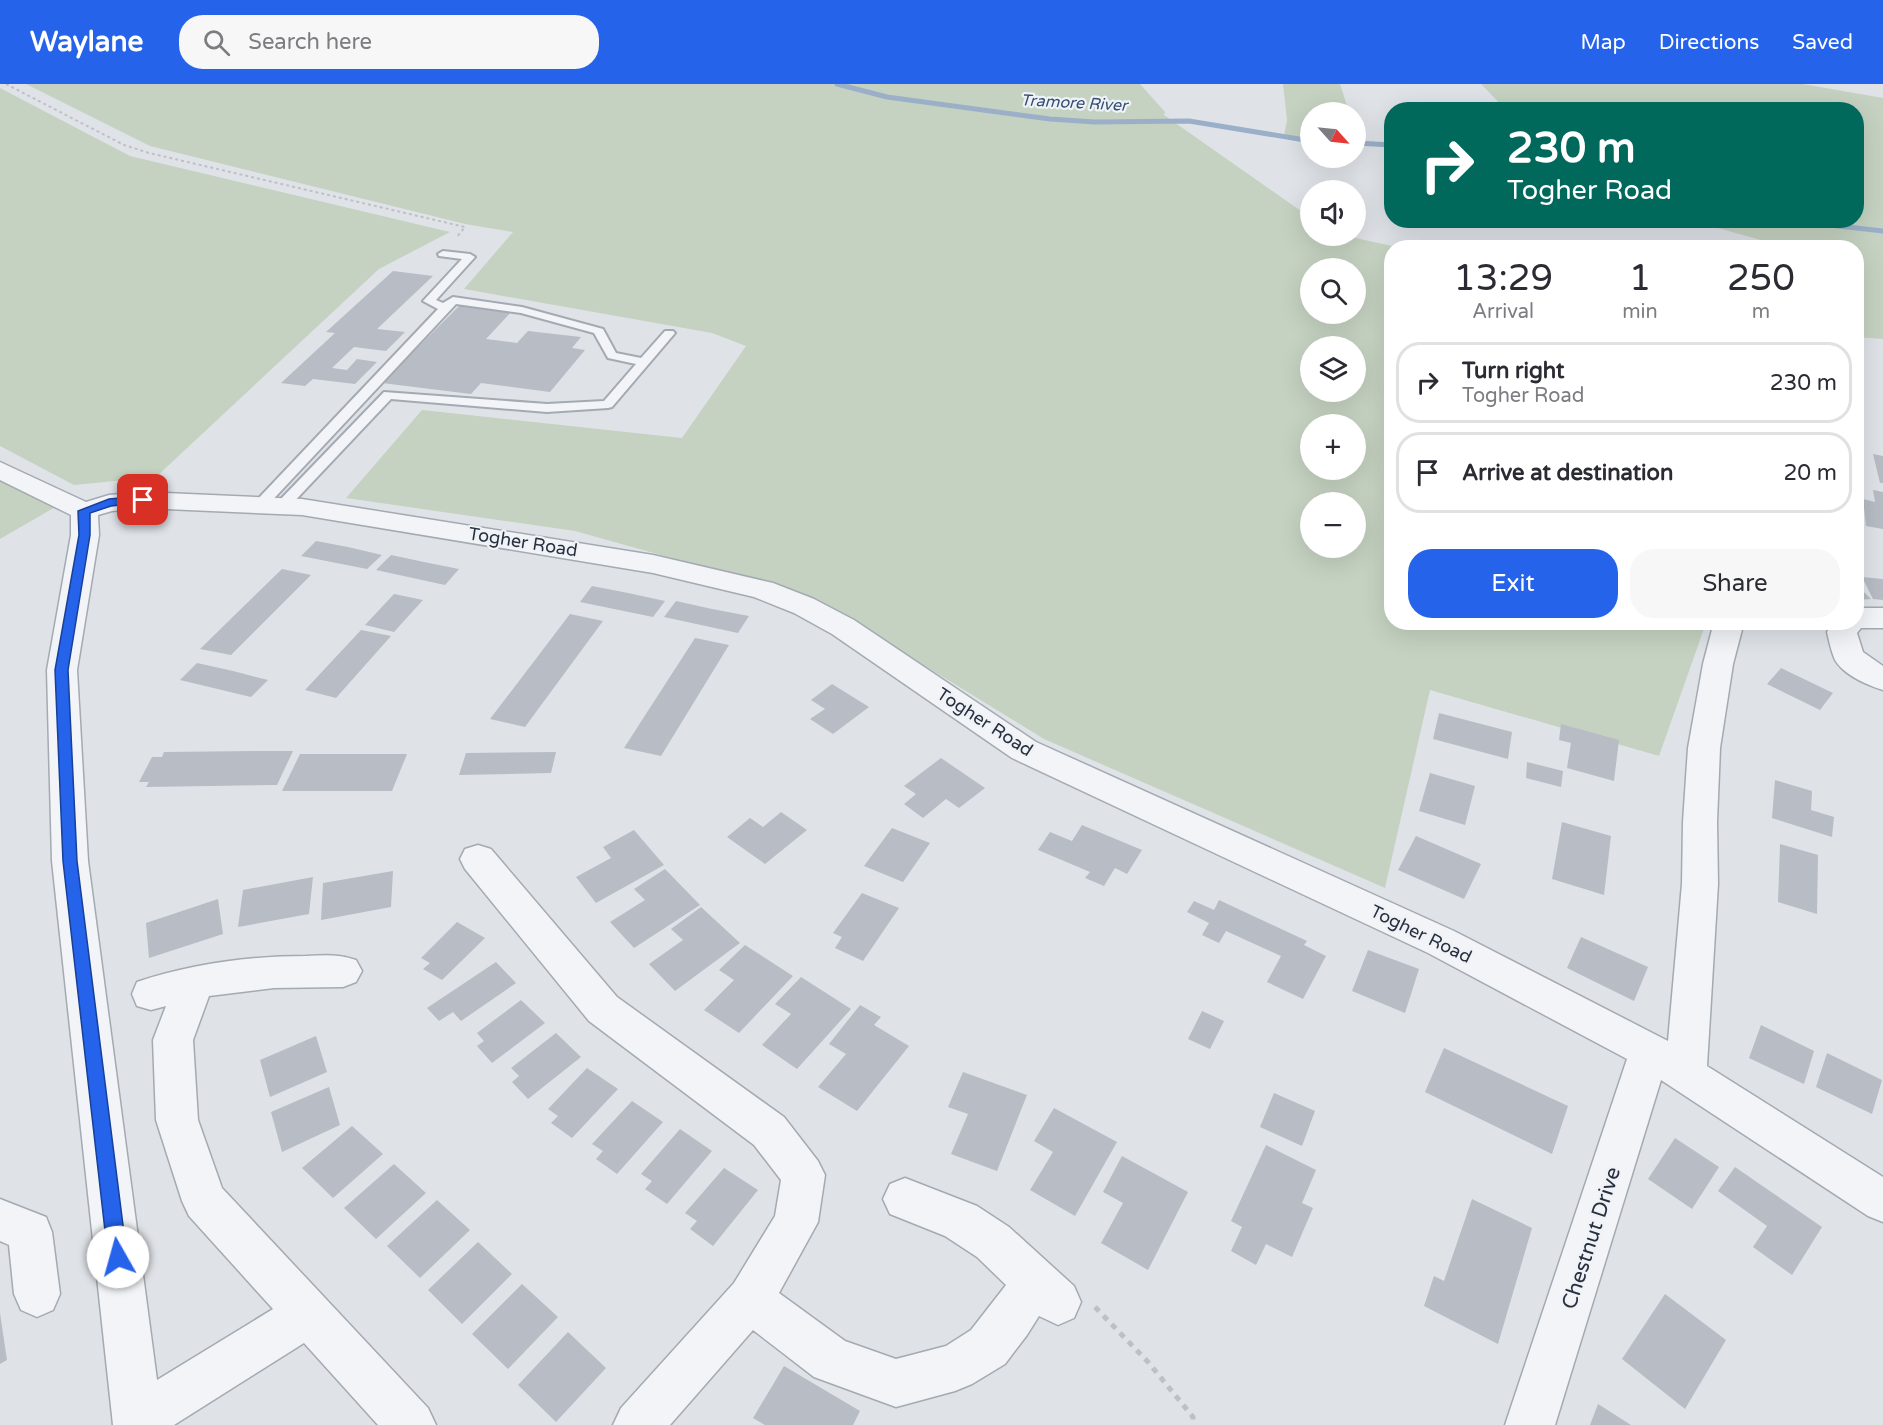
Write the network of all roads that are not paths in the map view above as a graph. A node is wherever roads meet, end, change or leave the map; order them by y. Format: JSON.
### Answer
{"nodes":[{"id":1,"x":443,"y":254,"type":"road end"},
{"id":2,"x":446,"y":308,"type":"junction"},
{"id":3,"x":669,"y":333,"type":"dead end"},
{"id":4,"x":644,"y":362,"type":"junction"},
{"id":5,"x":0,"y":470,"type":"edge"},
{"id":6,"x":271,"y":506,"type":"junction"},
{"id":7,"x":84,"y":511,"type":"junction"},
{"id":8,"x":1864,"y":618,"type":"edge"},
{"id":9,"x":1883,"y":618,"type":"edge"},
{"id":10,"x":1727,"y":630,"type":"edge"},
{"id":11,"x":1844,"y":630,"type":"edge"},
{"id":12,"x":1883,"y":679,"type":"edge"},
{"id":13,"x":478,"y":859,"type":"dead end"},
{"id":14,"x":344,"y":971,"type":"dead end"},
{"id":15,"x":195,"y":982,"type":"junction"},
{"id":16,"x":151,"y":994,"type":"dead end"},
{"id":17,"x":1668,"y":1062,"type":"junction"},
{"id":18,"x":905,"y":1199,"type":"dead end"},
{"id":19,"x":1883,"y":1200,"type":"edge"},
{"id":20,"x":0,"y":1220,"type":"edge"},
{"id":21,"x":37,"y":1294,"type":"dead end"},
{"id":22,"x":750,"y":1299,"type":"junction"},
{"id":23,"x":307,"y":1315,"type":"junction"},
{"id":24,"x":138,"y":1423,"type":"edge"},
{"id":25,"x":411,"y":1425,"type":"edge"},
{"id":26,"x":638,"y":1425,"type":"edge"},
{"id":27,"x":1530,"y":1425,"type":"edge"}],
"edges":[{"from":1,"to":2,"type":"lane"},
{"from":2,"to":4,"type":"lane"},
{"from":2,"to":6,"type":"lane"},
{"from":3,"to":4,"type":"lane"},
{"from":4,"to":6,"type":"lane"},
{"from":5,"to":7,"type":"street"},
{"from":6,"to":7,"type":"street","name":"Togher Road"},
{"from":6,"to":17,"type":"street","name":"Togher Road"},
{"from":7,"to":24,"type":"street"},
{"from":8,"to":9,"type":"street"},
{"from":10,"to":17,"type":"street","name":"Chestnut Drive"},
{"from":11,"to":12,"type":"street"},
{"from":13,"to":22,"type":"street"},
{"from":14,"to":15,"type":"street"},
{"from":15,"to":16,"type":"street"},
{"from":15,"to":23,"type":"street"},
{"from":17,"to":19,"type":"street","name":"Togher Road"},
{"from":17,"to":27,"type":"street","name":"Chestnut Drive"},
{"from":18,"to":22,"type":"street"},
{"from":20,"to":21,"type":"street"},
{"from":22,"to":26,"type":"street"},
{"from":23,"to":24,"type":"street"},
{"from":23,"to":25,"type":"street"}]}
